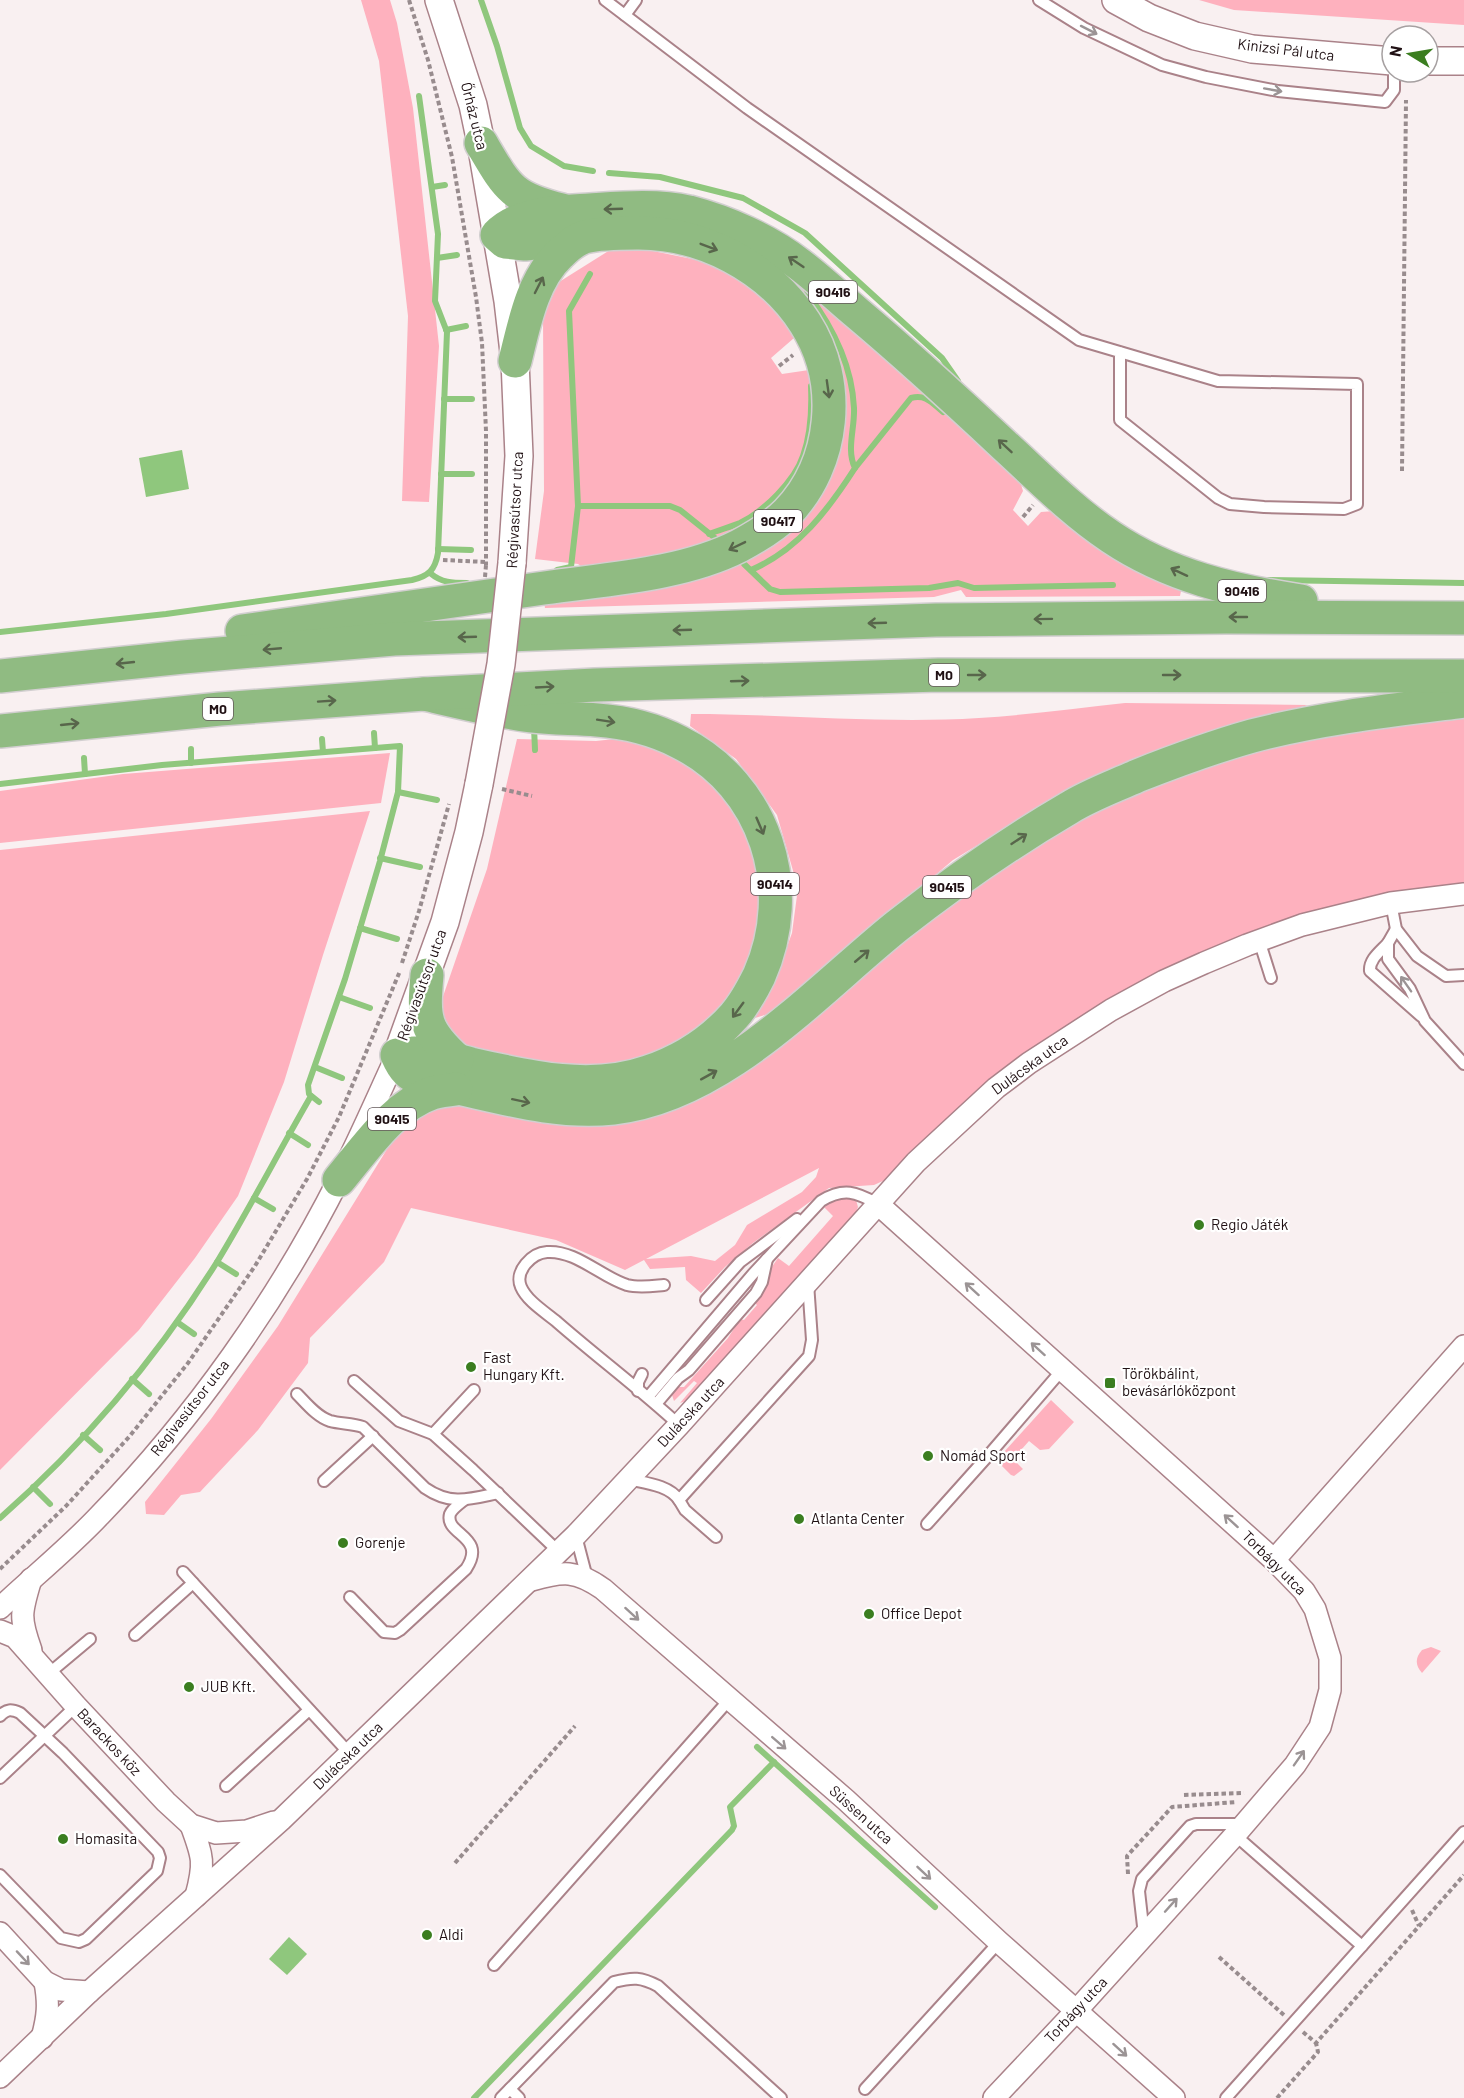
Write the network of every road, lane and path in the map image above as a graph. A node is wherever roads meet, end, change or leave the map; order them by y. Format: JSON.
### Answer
{"nodes":[{"id":1,"x":409,"y":0,"type":"edge"},
{"id":2,"x":439,"y":0,"type":"edge"},
{"id":3,"x":605,"y":0,"type":"edge"},
{"id":4,"x":636,"y":0,"type":"edge"},
{"id":5,"x":1039,"y":0,"type":"edge"},
{"id":6,"x":1116,"y":0,"type":"edge"},
{"id":7,"x":625,"y":15,"type":"junction"},
{"id":8,"x":1380,"y":60,"type":"edge"},
{"id":9,"x":1440,"y":61,"type":"edge"},
{"id":10,"x":1464,"y":62,"type":"edge"},
{"id":11,"x":1394,"y":84,"type":"edge"},
{"id":12,"x":1406,"y":98,"type":"dead end"},
{"id":13,"x":481,"y":144,"type":"junction"},
{"id":14,"x":574,"y":224,"type":"junction"},
{"id":15,"x":497,"y":236,"type":"junction"},
{"id":16,"x":1120,"y":352,"type":"junction"},
{"id":17,"x":515,"y":361,"type":"junction"},
{"id":18,"x":1402,"y":471,"type":"dead end"},
{"id":19,"x":443,"y":560,"type":"dead end"},
{"id":20,"x":495,"y":563,"type":"junction"},
{"id":21,"x":484,"y":588,"type":"dead end"},
{"id":22,"x":1464,"y":616,"type":"edge"},
{"id":23,"x":183,"y":657,"type":"junction"},
{"id":24,"x":0,"y":676,"type":"edge"},
{"id":25,"x":1464,"y":676,"type":"edge"},
{"id":26,"x":424,"y":694,"type":"junction"},
{"id":27,"x":1464,"y":701,"type":"edge"},
{"id":28,"x":0,"y":731,"type":"edge"},
{"id":29,"x":490,"y":787,"type":"junction"},
{"id":30,"x":532,"y":796,"type":"dead end"},
{"id":31,"x":451,"y":799,"type":"dead end"},
{"id":32,"x":1464,"y":894,"type":"edge"},
{"id":33,"x":1391,"y":903,"type":"junction"},
{"id":34,"x":1396,"y":929,"type":"junction"},
{"id":35,"x":1259,"y":940,"type":"junction"},
{"id":36,"x":1388,"y":943,"type":"junction"},
{"id":37,"x":427,"y":975,"type":"junction"},
{"id":38,"x":1464,"y":975,"type":"edge"},
{"id":39,"x":1271,"y":978,"type":"dead end"},
{"id":40,"x":1425,"y":1021,"type":"junction"},
{"id":41,"x":397,"y":1055,"type":"junction"},
{"id":42,"x":1464,"y":1064,"type":"edge"},
{"id":43,"x":460,"y":1074,"type":"junction"},
{"id":44,"x":339,"y":1180,"type":"junction"},
{"id":45,"x":821,"y":1201,"type":"junction"},
{"id":46,"x":878,"y":1204,"type":"junction"},
{"id":47,"x":808,"y":1282,"type":"junction"},
{"id":48,"x":664,"y":1285,"type":"dead end"},
{"id":49,"x":706,"y":1300,"type":"dead end"},
{"id":50,"x":1464,"y":1346,"type":"edge"},
{"id":51,"x":1062,"y":1370,"type":"junction"},
{"id":52,"x":642,"y":1374,"type":"dead end"},
{"id":53,"x":354,"y":1381,"type":"dead end"},
{"id":54,"x":474,"y":1390,"type":"dead end"},
{"id":55,"x":297,"y":1394,"type":"dead end"},
{"id":56,"x":647,"y":1397,"type":"junction"},
{"id":57,"x":679,"y":1425,"type":"junction"},
{"id":58,"x":433,"y":1434,"type":"junction"},
{"id":59,"x":373,"y":1436,"type":"junction"},
{"id":60,"x":628,"y":1479,"type":"junction"},
{"id":61,"x":324,"y":1481,"type":"dead end"},
{"id":62,"x":498,"y":1493,"type":"junction"},
{"id":63,"x":464,"y":1500,"type":"junction"},
{"id":64,"x":679,"y":1500,"type":"junction"},
{"id":65,"x":927,"y":1524,"type":"dead end"},
{"id":66,"x":576,"y":1536,"type":"junction"},
{"id":67,"x":716,"y":1537,"type":"dead end"},
{"id":68,"x":559,"y":1552,"type":"junction"},
{"id":69,"x":1274,"y":1560,"type":"junction"},
{"id":70,"x":0,"y":1569,"type":"edge"},
{"id":71,"x":183,"y":1572,"type":"dead end"},
{"id":72,"x":587,"y":1578,"type":"junction"},
{"id":73,"x":32,"y":1579,"type":"junction"},
{"id":74,"x":528,"y":1581,"type":"junction"},
{"id":75,"x":193,"y":1583,"type":"junction"},
{"id":76,"x":350,"y":1597,"type":"dead end"},
{"id":77,"x":0,"y":1608,"type":"edge"},
{"id":78,"x":0,"y":1632,"type":"edge"},
{"id":79,"x":135,"y":1635,"type":"dead end"},
{"id":80,"x":90,"y":1639,"type":"dead end"},
{"id":81,"x":32,"y":1655,"type":"junction"},
{"id":82,"x":48,"y":1675,"type":"junction"},
{"id":83,"x":729,"y":1700,"type":"junction"},
{"id":84,"x":76,"y":1706,"type":"junction"},
{"id":85,"x":309,"y":1710,"type":"junction"},
{"id":86,"x":0,"y":1716,"type":"edge"},
{"id":87,"x":575,"y":1726,"type":"dead end"},
{"id":88,"x":45,"y":1736,"type":"junction"},
{"id":89,"x":350,"y":1754,"type":"junction"},
{"id":90,"x":0,"y":1778,"type":"edge"},
{"id":91,"x":226,"y":1786,"type":"dead end"},
{"id":92,"x":1244,"y":1793,"type":"dead end"},
{"id":93,"x":1184,"y":1795,"type":"dead end"},
{"id":94,"x":281,"y":1820,"type":"junction"},
{"id":95,"x":191,"y":1825,"type":"junction"},
{"id":96,"x":1239,"y":1830,"type":"junction"},
{"id":97,"x":1464,"y":1832,"type":"edge"},
{"id":98,"x":455,"y":1863,"type":"dead end"},
{"id":99,"x":0,"y":1875,"type":"edge"},
{"id":100,"x":1464,"y":1875,"type":"edge"},
{"id":101,"x":196,"y":1897,"type":"junction"},
{"id":102,"x":0,"y":1933,"type":"edge"},
{"id":103,"x":1144,"y":1935,"type":"junction"},
{"id":104,"x":999,"y":1942,"type":"junction"},
{"id":105,"x":1362,"y":1946,"type":"junction"},
{"id":106,"x":1219,"y":1957,"type":"dead end"},
{"id":107,"x":494,"y":1965,"type":"dead end"},
{"id":108,"x":45,"y":1982,"type":"junction"},
{"id":109,"x":89,"y":1992,"type":"junction"},
{"id":110,"x":1076,"y":2011,"type":"junction"},
{"id":111,"x":1293,"y":2023,"type":"junction"},
{"id":112,"x":42,"y":2038,"type":"junction"},
{"id":113,"x":1316,"y":2043,"type":"junction"},
{"id":114,"x":0,"y":2077,"type":"edge"},
{"id":115,"x":510,"y":2089,"type":"junction"},
{"id":116,"x":865,"y":2089,"type":"dead end"},
{"id":117,"x":1228,"y":2097,"type":"edge"},
{"id":118,"x":501,"y":2098,"type":"edge"},
{"id":119,"x":519,"y":2098,"type":"edge"},
{"id":120,"x":781,"y":2098,"type":"edge"},
{"id":121,"x":994,"y":2098,"type":"edge"},
{"id":122,"x":1174,"y":2098,"type":"edge"},
{"id":123,"x":1277,"y":2098,"type":"edge"}],
"edges":[{"from":1,"to":20,"type":"path"},
{"from":2,"to":13,"type":"street","name":"Őrház utca"},
{"from":3,"to":7,"type":"lane"},
{"from":4,"to":7,"type":"lane"},
{"from":5,"to":11,"type":"lane","one_way":true},
{"from":6,"to":8,"type":"street","name":"Kinizsi Pál utca"},
{"from":7,"to":16,"type":"lane"},
{"from":9,"to":10,"type":"street"},
{"from":12,"to":18,"type":"path"},
{"from":13,"to":14,"type":"highway","number":"90416"},
{"from":13,"to":15,"type":"street","name":"Őrház utca"},
{"from":14,"to":15,"type":"highway","number":"90416"},
{"from":17,"to":14,"type":"highway","one_way":true},
{"from":22,"to":14,"type":"highway","number":"90416","one_way":true},
{"from":14,"to":23,"type":"highway","number":"90417","one_way":true},
{"from":15,"to":17,"type":"street","name":"Régivasútsor utca"},
{"from":16,"to":16,"type":"lane"},
{"from":17,"to":20,"type":"street","name":"Régivasútsor utca"},
{"from":19,"to":20,"type":"path"},
{"from":20,"to":21,"type":"path","bridge":true},
{"from":20,"to":29,"type":"street","name":"Régivasútsor utca","bridge":true},
{"from":22,"to":23,"type":"highway","one_way":true},
{"from":23,"to":24,"type":"highway","one_way":true},
{"from":26,"to":25,"type":"highway","number":"M0","one_way":true},
{"from":28,"to":26,"type":"highway","number":"M0","one_way":true},
{"from":26,"to":43,"type":"highway","number":"90414","one_way":true},
{"from":43,"to":27,"type":"highway","number":"90415","one_way":true},
{"from":29,"to":30,"type":"path"},
{"from":29,"to":37,"type":"street","name":"Régivasútsor utca"},
{"from":31,"to":70,"type":"path"},
{"from":32,"to":33,"type":"street","name":"Dulácska utca"},
{"from":33,"to":34,"type":"lane"},
{"from":33,"to":35,"type":"street","name":"Dulácska utca"},
{"from":34,"to":36,"type":"lane"},
{"from":34,"to":38,"type":"lane"},
{"from":35,"to":39,"type":"lane"},
{"from":35,"to":46,"type":"street","name":"Dulácska utca"},
{"from":40,"to":36,"type":"lane","one_way":true},
{"from":36,"to":40,"type":"lane"},
{"from":37,"to":41,"type":"street","name":"Régivasútsor utca"},
{"from":37,"to":43,"type":"highway"},
{"from":40,"to":42,"type":"lane"},
{"from":41,"to":43,"type":"highway","number":"90415"},
{"from":41,"to":44,"type":"street","name":"Régivasútsor utca"},
{"from":43,"to":44,"type":"highway","number":"90415"},
{"from":44,"to":73,"type":"street","name":"Régivasútsor utca"},
{"from":45,"to":46,"type":"lane"},
{"from":45,"to":49,"type":"lane"},
{"from":45,"to":56,"type":"lane"},
{"from":46,"to":47,"type":"street","name":"Dulácska utca"},
{"from":51,"to":46,"type":"street","name":"Torbágy utca","one_way":true},
{"from":47,"to":57,"type":"street","name":"Dulácska utca"},
{"from":47,"to":64,"type":"lane"},
{"from":48,"to":56,"type":"lane"},
{"from":50,"to":69,"type":"street"},
{"from":51,"to":65,"type":"lane"},
{"from":69,"to":51,"type":"street","name":"Torbágy utca","one_way":true},
{"from":52,"to":56,"type":"lane"},
{"from":53,"to":58,"type":"lane"},
{"from":54,"to":58,"type":"lane"},
{"from":55,"to":59,"type":"lane"},
{"from":56,"to":57,"type":"lane"},
{"from":57,"to":60,"type":"street","name":"Dulácska utca"},
{"from":58,"to":62,"type":"lane"},
{"from":59,"to":61,"type":"lane"},
{"from":59,"to":63,"type":"lane"},
{"from":60,"to":64,"type":"lane"},
{"from":60,"to":66,"type":"street","name":"Dulácska utca"},
{"from":62,"to":63,"type":"lane"},
{"from":62,"to":68,"type":"lane"},
{"from":63,"to":76,"type":"lane"},
{"from":64,"to":67,"type":"lane"},
{"from":66,"to":68,"type":"street","name":"Dulácska utca"},
{"from":66,"to":72,"type":"lane"},
{"from":68,"to":74,"type":"street","name":"Dulácska utca"},
{"from":96,"to":69,"type":"street","name":"Torbágy utca","one_way":true},
{"from":71,"to":75,"type":"lane"},
{"from":72,"to":74,"type":"street","name":"Süssen utca"},
{"from":72,"to":83,"type":"street","name":"Süssen utca","one_way":true},
{"from":73,"to":77,"type":"street","name":"Régivasútsor utca"},
{"from":73,"to":81,"type":"street","name":"Barackos köz"},
{"from":74,"to":89,"type":"street","name":"Dulácska utca"},
{"from":75,"to":79,"type":"lane"},
{"from":75,"to":85,"type":"lane"},
{"from":78,"to":81,"type":"street","name":"Barackos köz"},
{"from":80,"to":82,"type":"lane"},
{"from":81,"to":82,"type":"street","name":"Barackos köz"},
{"from":82,"to":84,"type":"street","name":"Barackos köz"},
{"from":83,"to":104,"type":"street","name":"Süssen utca","one_way":true},
{"from":83,"to":107,"type":"lane"},
{"from":84,"to":88,"type":"lane"},
{"from":84,"to":95,"type":"street","name":"Barackos köz"},
{"from":85,"to":89,"type":"lane"},
{"from":85,"to":91,"type":"lane"},
{"from":86,"to":88,"type":"lane"},
{"from":87,"to":98,"type":"path"},
{"from":88,"to":90,"type":"lane"},
{"from":88,"to":99,"type":"lane"},
{"from":89,"to":94,"type":"street","name":"Dulácska utca"},
{"from":92,"to":93,"type":"path"},
{"from":94,"to":95,"type":"street","name":"Barackos köz"},
{"from":94,"to":101,"type":"street","name":"Dulácska utca"},
{"from":95,"to":101,"type":"street","name":"Barackos köz"},
{"from":103,"to":96,"type":"street","name":"Torbágy utca","one_way":true},
{"from":96,"to":103,"type":"lane"},
{"from":96,"to":105,"type":"lane"},
{"from":97,"to":105,"type":"lane"},
{"from":100,"to":113,"type":"path"},
{"from":101,"to":109,"type":"street","name":"Dulácska utca"},
{"from":102,"to":108,"type":"street","one_way":true},
{"from":103,"to":110,"type":"street","name":"Torbágy utca"},
{"from":104,"to":110,"type":"street","name":"Süssen utca"},
{"from":104,"to":116,"type":"lane"},
{"from":105,"to":111,"type":"lane"},
{"from":106,"to":111,"type":"path"},
{"from":108,"to":109,"type":"street"},
{"from":108,"to":112,"type":"street"},
{"from":109,"to":112,"type":"street","name":"Dulácska utca"},
{"from":110,"to":121,"type":"street","name":"Torbágy utca"},
{"from":110,"to":122,"type":"street","name":"Süssen utca","one_way":true},
{"from":111,"to":113,"type":"path"},
{"from":111,"to":117,"type":"lane"},
{"from":112,"to":114,"type":"street","name":"Dulácska utca"},
{"from":113,"to":123,"type":"path"},
{"from":115,"to":118,"type":"lane"},
{"from":115,"to":119,"type":"lane"},
{"from":115,"to":120,"type":"lane"}]}
